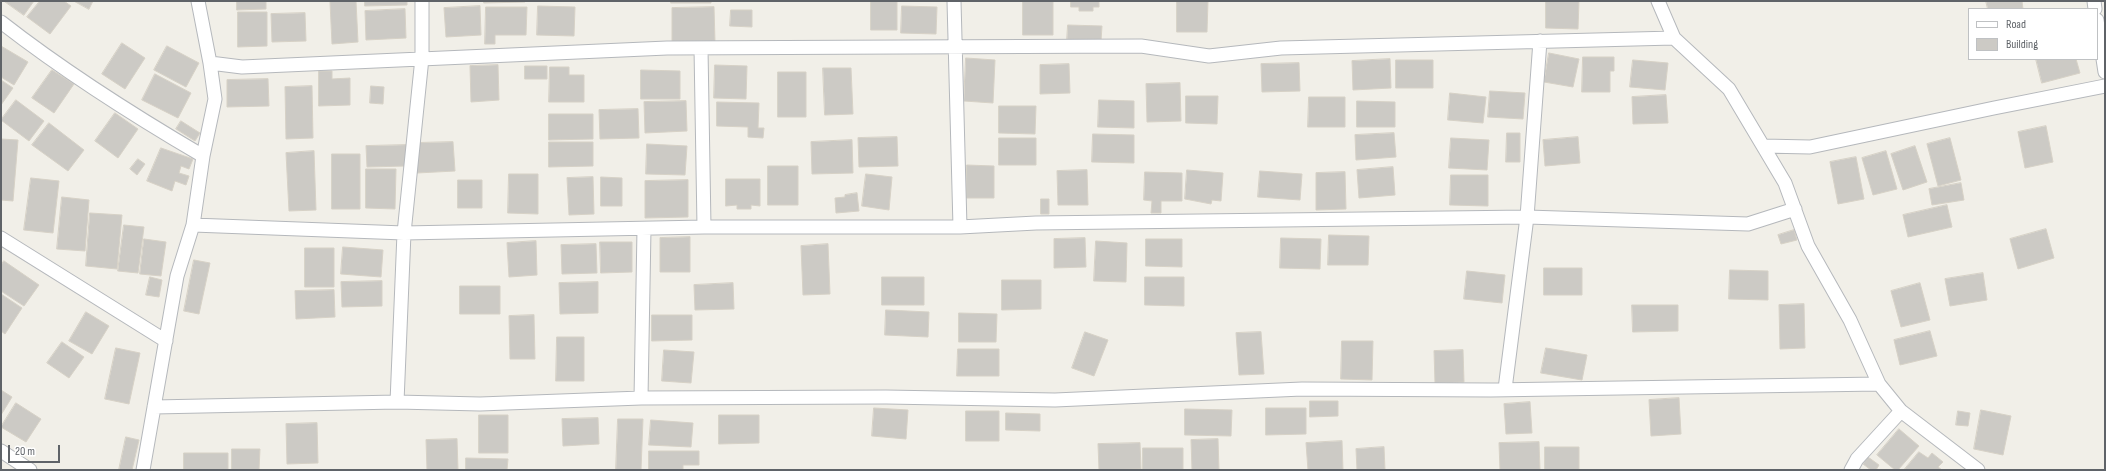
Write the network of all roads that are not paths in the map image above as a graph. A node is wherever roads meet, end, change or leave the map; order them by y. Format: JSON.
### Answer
{"nodes":[{"id":1,"x":198,"y":1,"type":"edge"},
{"id":2,"x":422,"y":1,"type":"edge"},
{"id":3,"x":954,"y":1,"type":"edge"},
{"id":4,"x":1658,"y":1,"type":"edge"},
{"id":5,"x":1,"y":22,"type":"edge"},
{"id":6,"x":2098,"y":26,"type":"edge"},
{"id":7,"x":1674,"y":38,"type":"junction"},
{"id":8,"x":1540,"y":41,"type":"junction"},
{"id":9,"x":954,"y":47,"type":"junction"},
{"id":10,"x":701,"y":48,"type":"junction"},
{"id":11,"x":422,"y":58,"type":"junction"},
{"id":12,"x":210,"y":63,"type":"junction"},
{"id":13,"x":2105,"y":72,"type":"edge"},
{"id":14,"x":2105,"y":86,"type":"edge"},
{"id":15,"x":1763,"y":146,"type":"junction"},
{"id":16,"x":203,"y":156,"type":"junction"},
{"id":17,"x":1795,"y":209,"type":"junction"},
{"id":18,"x":1527,"y":217,"type":"junction"},
{"id":19,"x":193,"y":225,"type":"junction"},
{"id":20,"x":704,"y":227,"type":"junction"},
{"id":21,"x":960,"y":227,"type":"junction"},
{"id":22,"x":644,"y":229,"type":"junction"},
{"id":23,"x":404,"y":233,"type":"junction"},
{"id":24,"x":1,"y":238,"type":"edge"},
{"id":25,"x":166,"y":341,"type":"junction"},
{"id":26,"x":1879,"y":384,"type":"junction"},
{"id":27,"x":1505,"y":390,"type":"junction"},
{"id":28,"x":640,"y":398,"type":"junction"},
{"id":29,"x":397,"y":402,"type":"junction"},
{"id":30,"x":154,"y":407,"type":"junction"},
{"id":31,"x":1901,"y":411,"type":"junction"},
{"id":32,"x":1,"y":451,"type":"edge"},
{"id":33,"x":30,"y":470,"type":"edge"},
{"id":34,"x":143,"y":470,"type":"edge"},
{"id":35,"x":1851,"y":470,"type":"edge"},
{"id":36,"x":1978,"y":470,"type":"edge"}],
"edges":[{"from":1,"to":12,"type":"street"},
{"from":2,"to":11,"type":"street"},
{"from":3,"to":9,"type":"street"},
{"from":4,"to":7,"type":"street"},
{"from":5,"to":16,"type":"street"},
{"from":6,"to":13,"type":"street"},
{"from":7,"to":8,"type":"street"},
{"from":7,"to":15,"type":"street"},
{"from":8,"to":9,"type":"street"},
{"from":8,"to":18,"type":"street"},
{"from":9,"to":10,"type":"street"},
{"from":9,"to":21,"type":"street"},
{"from":10,"to":11,"type":"street"},
{"from":10,"to":20,"type":"street"},
{"from":11,"to":12,"type":"street"},
{"from":11,"to":23,"type":"street"},
{"from":12,"to":16,"type":"street"},
{"from":14,"to":15,"type":"street"},
{"from":15,"to":17,"type":"street"},
{"from":16,"to":19,"type":"street"},
{"from":17,"to":18,"type":"street"},
{"from":17,"to":26,"type":"street"},
{"from":18,"to":21,"type":"street"},
{"from":18,"to":27,"type":"street"},
{"from":19,"to":23,"type":"street"},
{"from":19,"to":25,"type":"street"},
{"from":20,"to":21,"type":"street"},
{"from":20,"to":22,"type":"street"},
{"from":22,"to":23,"type":"street"},
{"from":22,"to":28,"type":"street"},
{"from":23,"to":29,"type":"street"},
{"from":24,"to":25,"type":"street"},
{"from":25,"to":30,"type":"street"},
{"from":26,"to":27,"type":"street"},
{"from":26,"to":31,"type":"street"},
{"from":27,"to":28,"type":"street"},
{"from":28,"to":29,"type":"street"},
{"from":29,"to":30,"type":"street"},
{"from":30,"to":34,"type":"street"},
{"from":31,"to":35,"type":"street"},
{"from":31,"to":36,"type":"street"},
{"from":32,"to":33,"type":"street"}]}
